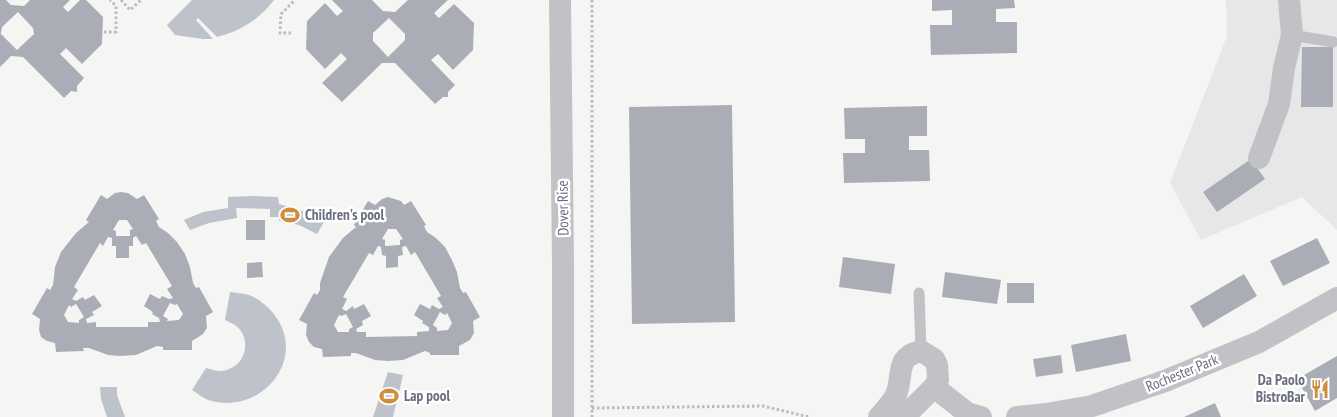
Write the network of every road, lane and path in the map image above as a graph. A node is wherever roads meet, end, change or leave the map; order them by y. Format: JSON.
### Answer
{"nodes":[{"id":1,"x":110,"y":0,"type":"edge"},
{"id":2,"x":121,"y":0,"type":"edge"},
{"id":3,"x":141,"y":0,"type":"edge"},
{"id":4,"x":295,"y":0,"type":"edge"},
{"id":5,"x":560,"y":0,"type":"edge"},
{"id":6,"x":592,"y":0,"type":"edge"},
{"id":7,"x":1289,"y":0,"type":"edge"},
{"id":8,"x":104,"y":32,"type":"dead end"},
{"id":9,"x":291,"y":33,"type":"dead end"},
{"id":10,"x":1292,"y":35,"type":"junction"},
{"id":11,"x":1333,"y":42,"type":"dead end"},
{"id":12,"x":1259,"y":158,"type":"dead end"},
{"id":13,"x":919,"y":293,"type":"dead end"},
{"id":14,"x":1337,"y":298,"type":"edge"},
{"id":15,"x":921,"y":351,"type":"junction"},
{"id":16,"x":934,"y":388,"type":"junction"},
{"id":17,"x":592,"y":408,"type":"junction"},
{"id":18,"x":563,"y":417,"type":"edge"},
{"id":19,"x":592,"y":417,"type":"edge"},
{"id":20,"x":809,"y":417,"type":"edge"},
{"id":21,"x":879,"y":417,"type":"edge"},
{"id":22,"x":904,"y":417,"type":"edge"},
{"id":23,"x":981,"y":417,"type":"edge"},
{"id":24,"x":1016,"y":417,"type":"edge"}],
"edges":[{"from":1,"to":8,"type":"path"},
{"from":2,"to":3,"type":"path"},
{"from":4,"to":9,"type":"path"},
{"from":5,"to":18,"type":"street","name":"Dover Rise"},
{"from":6,"to":17,"type":"path"},
{"from":7,"to":10,"type":"street"},
{"from":10,"to":11,"type":"lane"},
{"from":10,"to":12,"type":"street"},
{"from":13,"to":15,"type":"lane"},
{"from":14,"to":24,"type":"street","name":"Rochester Park"},
{"from":15,"to":16,"type":"street"},
{"from":15,"to":21,"type":"street"},
{"from":16,"to":22,"type":"street"},
{"from":16,"to":23,"type":"street"},
{"from":17,"to":19,"type":"path"},
{"from":17,"to":20,"type":"path"}]}
